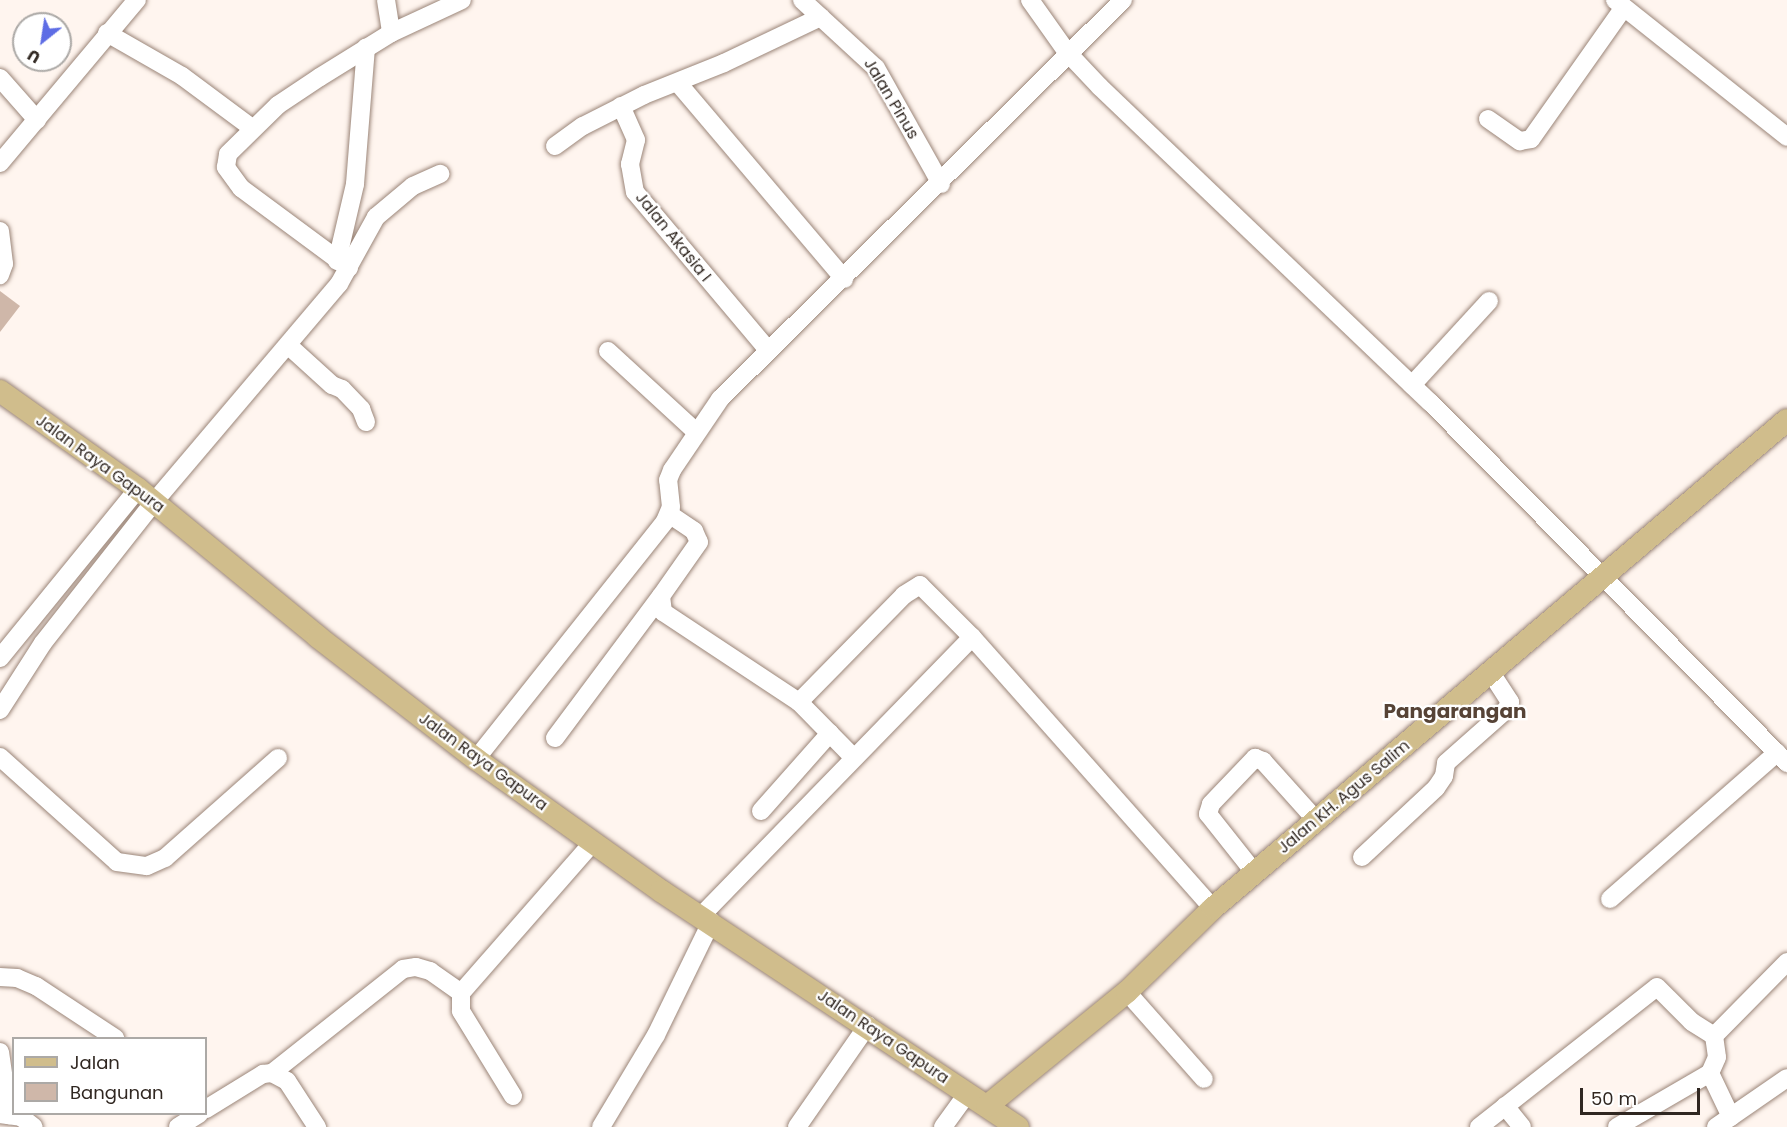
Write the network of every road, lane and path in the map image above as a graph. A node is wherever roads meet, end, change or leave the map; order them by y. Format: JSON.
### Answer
{"nodes":[{"id":1,"x":137,"y":0,"type":"edge"},
{"id":2,"x":386,"y":0,"type":"edge"},
{"id":3,"x":462,"y":0,"type":"edge"},
{"id":4,"x":802,"y":0,"type":"edge"},
{"id":5,"x":1030,"y":0,"type":"edge"},
{"id":6,"x":1123,"y":0,"type":"edge"},
{"id":7,"x":1619,"y":4,"type":"edge"},
{"id":8,"x":821,"y":16,"type":"junction"},
{"id":9,"x":107,"y":33,"type":"junction"},
{"id":10,"x":377,"y":41,"type":"junction"},
{"id":11,"x":1067,"y":52,"type":"junction"},
{"id":12,"x":0,"y":78,"type":"edge"},
{"id":13,"x":678,"y":83,"type":"junction"},
{"id":14,"x":621,"y":106,"type":"junction"},
{"id":15,"x":1488,"y":119,"type":"dead end"},
{"id":16,"x":38,"y":120,"type":"junction"},
{"id":17,"x":252,"y":128,"type":"junction"},
{"id":18,"x":1787,"y":137,"type":"edge"},
{"id":19,"x":555,"y":146,"type":"dead end"},
{"id":20,"x":0,"y":163,"type":"edge"},
{"id":21,"x":440,"y":174,"type":"dead end"},
{"id":22,"x":941,"y":184,"type":"junction"},
{"id":23,"x":0,"y":231,"type":"edge"},
{"id":24,"x":343,"y":264,"type":"junction"},
{"id":25,"x":0,"y":275,"type":"edge"},
{"id":26,"x":844,"y":279,"type":"junction"},
{"id":27,"x":1489,"y":301,"type":"dead end"},
{"id":28,"x":289,"y":346,"type":"junction"},
{"id":29,"x":768,"y":350,"type":"junction"},
{"id":30,"x":608,"y":351,"type":"dead end"},
{"id":31,"x":1412,"y":385,"type":"junction"},
{"id":32,"x":0,"y":390,"type":"edge"},
{"id":33,"x":1787,"y":420,"type":"edge"},
{"id":34,"x":366,"y":422,"type":"dead end"},
{"id":35,"x":696,"y":432,"type":"junction"},
{"id":36,"x":146,"y":495,"type":"junction"},
{"id":37,"x":669,"y":514,"type":"junction"},
{"id":38,"x":1604,"y":578,"type":"junction"},
{"id":39,"x":661,"y":596,"type":"junction"},
{"id":40,"x":972,"y":637,"type":"junction"},
{"id":41,"x":0,"y":658,"type":"edge"},
{"id":42,"x":1491,"y":673,"type":"junction"},
{"id":43,"x":799,"y":702,"type":"junction"},
{"id":44,"x":0,"y":710,"type":"edge"},
{"id":45,"x":830,"y":734,"type":"junction"},
{"id":46,"x":555,"y":738,"type":"dead end"},
{"id":47,"x":0,"y":757,"type":"edge"},
{"id":48,"x":278,"y":758,"type":"dead end"},
{"id":49,"x":854,"y":758,"type":"junction"},
{"id":50,"x":1782,"y":758,"type":"edge"},
{"id":51,"x":476,"y":759,"type":"junction"},
{"id":52,"x":761,"y":811,"type":"dead end"},
{"id":53,"x":1316,"y":820,"type":"junction"},
{"id":54,"x":593,"y":842,"type":"junction"},
{"id":55,"x":1362,"y":857,"type":"dead end"},
{"id":56,"x":1254,"y":872,"type":"junction"},
{"id":57,"x":1610,"y":899,"type":"dead end"},
{"id":58,"x":1213,"y":908,"type":"junction"},
{"id":59,"x":706,"y":919,"type":"junction"},
{"id":60,"x":1787,"y":962,"type":"edge"},
{"id":61,"x":0,"y":977,"type":"edge"},
{"id":62,"x":1127,"y":992,"type":"junction"},
{"id":63,"x":461,"y":993,"type":"junction"},
{"id":64,"x":867,"y":1025,"type":"junction"},
{"id":65,"x":1714,"y":1036,"type":"junction"},
{"id":66,"x":113,"y":1037,"type":"edge"},
{"id":67,"x":0,"y":1052,"type":"edge"},
{"id":68,"x":272,"y":1073,"type":"junction"},
{"id":69,"x":1710,"y":1073,"type":"junction"},
{"id":70,"x":1787,"y":1078,"type":"edge"},
{"id":71,"x":1204,"y":1079,"type":"dead end"},
{"id":72,"x":967,"y":1094,"type":"junction"},
{"id":73,"x":513,"y":1096,"type":"dead end"},
{"id":74,"x":987,"y":1106,"type":"junction"},
{"id":75,"x":1504,"y":1106,"type":"junction"},
{"id":76,"x":207,"y":1108,"type":"edge"},
{"id":77,"x":4,"y":1114,"type":"edge"},
{"id":78,"x":196,"y":1115,"type":"edge"},
{"id":79,"x":1724,"y":1122,"type":"edge"},
{"id":80,"x":34,"y":1127,"type":"edge"},
{"id":81,"x":178,"y":1127,"type":"edge"},
{"id":82,"x":317,"y":1127,"type":"edge"},
{"id":83,"x":601,"y":1127,"type":"edge"},
{"id":84,"x":797,"y":1127,"type":"edge"},
{"id":85,"x":943,"y":1127,"type":"edge"},
{"id":86,"x":1018,"y":1127,"type":"edge"},
{"id":87,"x":1479,"y":1127,"type":"edge"},
{"id":88,"x":1522,"y":1127,"type":"edge"},
{"id":89,"x":1617,"y":1127,"type":"edge"}],
"edges":[{"from":1,"to":9,"type":"street"},
{"from":2,"to":10,"type":"street"},
{"from":3,"to":10,"type":"street"},
{"from":4,"to":8,"type":"street","name":"Jalan Pinus"},
{"from":5,"to":11,"type":"street"},
{"from":6,"to":11,"type":"street"},
{"from":7,"to":15,"type":"street"},
{"from":7,"to":18,"type":"street"},
{"from":8,"to":13,"type":"street"},
{"from":8,"to":22,"type":"street","name":"Jalan Pinus"},
{"from":9,"to":16,"type":"street"},
{"from":9,"to":17,"type":"street"},
{"from":10,"to":17,"type":"street"},
{"from":10,"to":24,"type":"street"},
{"from":11,"to":22,"type":"street"},
{"from":11,"to":31,"type":"street"},
{"from":12,"to":16,"type":"street"},
{"from":13,"to":14,"type":"street"},
{"from":13,"to":26,"type":"street"},
{"from":14,"to":19,"type":"street"},
{"from":14,"to":29,"type":"street","name":"Jalan Akasia I"},
{"from":16,"to":20,"type":"street"},
{"from":17,"to":24,"type":"street"},
{"from":21,"to":24,"type":"street"},
{"from":22,"to":26,"type":"street"},
{"from":23,"to":25,"type":"street"},
{"from":24,"to":28,"type":"street"},
{"from":26,"to":29,"type":"street"},
{"from":27,"to":31,"type":"street"},
{"from":28,"to":34,"type":"street"},
{"from":28,"to":36,"type":"street"},
{"from":29,"to":35,"type":"street"},
{"from":30,"to":35,"type":"street"},
{"from":31,"to":38,"type":"street"},
{"from":32,"to":36,"type":"main road","name":"Jalan Raya Gapura"},
{"from":33,"to":38,"type":"main road","name":"Jalan KH. Agus Salim"},
{"from":35,"to":37,"type":"street"},
{"from":36,"to":41,"type":"street"},
{"from":36,"to":44,"type":"street"},
{"from":36,"to":51,"type":"main road","name":"Jalan Raya Gapura"},
{"from":37,"to":39,"type":"street"},
{"from":37,"to":51,"type":"street"},
{"from":38,"to":42,"type":"main road","name":"Jalan KH. Agus Salim"},
{"from":38,"to":50,"type":"street"},
{"from":39,"to":43,"type":"street"},
{"from":39,"to":46,"type":"street"},
{"from":40,"to":43,"type":"street"},
{"from":40,"to":49,"type":"street"},
{"from":40,"to":58,"type":"street"},
{"from":42,"to":53,"type":"main road","name":"Jalan KH. Agus Salim"},
{"from":42,"to":55,"type":"street"},
{"from":43,"to":45,"type":"street"},
{"from":45,"to":49,"type":"street"},
{"from":45,"to":52,"type":"street"},
{"from":47,"to":48,"type":"street"},
{"from":49,"to":59,"type":"street"},
{"from":50,"to":57,"type":"street"},
{"from":51,"to":54,"type":"main road","name":"Jalan Raya Gapura"},
{"from":53,"to":56,"type":"main road","name":"Jalan KH. Agus Salim"},
{"from":53,"to":56,"type":"street"},
{"from":54,"to":59,"type":"main road","name":"Jalan Raya Gapura"},
{"from":54,"to":63,"type":"street"},
{"from":56,"to":58,"type":"main road","name":"Jalan KH. Agus Salim"},
{"from":58,"to":62,"type":"main road","name":"Jalan KH. Agus Salim"},
{"from":59,"to":64,"type":"main road","name":"Jalan Raya Gapura"},
{"from":59,"to":83,"type":"street"},
{"from":60,"to":65,"type":"street"},
{"from":61,"to":66,"type":"street"},
{"from":62,"to":71,"type":"street"},
{"from":62,"to":74,"type":"main road","name":"Jalan KH. Agus Salim"},
{"from":63,"to":68,"type":"street"},
{"from":63,"to":73,"type":"street"},
{"from":64,"to":72,"type":"main road","name":"Jalan Raya Gapura"},
{"from":64,"to":84,"type":"street"},
{"from":65,"to":69,"type":"street"},
{"from":65,"to":75,"type":"street"},
{"from":67,"to":77,"type":"street"},
{"from":68,"to":76,"type":"street"},
{"from":68,"to":82,"type":"street"},
{"from":69,"to":79,"type":"street"},
{"from":69,"to":89,"type":"street"},
{"from":70,"to":79,"type":"street"},
{"from":72,"to":74,"type":"main road","name":"Jalan Raya Gapura"},
{"from":72,"to":85,"type":"street"},
{"from":74,"to":86,"type":"main road","name":"Jalan Raya Gapura"},
{"from":75,"to":87,"type":"street"},
{"from":75,"to":88,"type":"street"},
{"from":77,"to":80,"type":"street"},
{"from":78,"to":81,"type":"street"}]}
